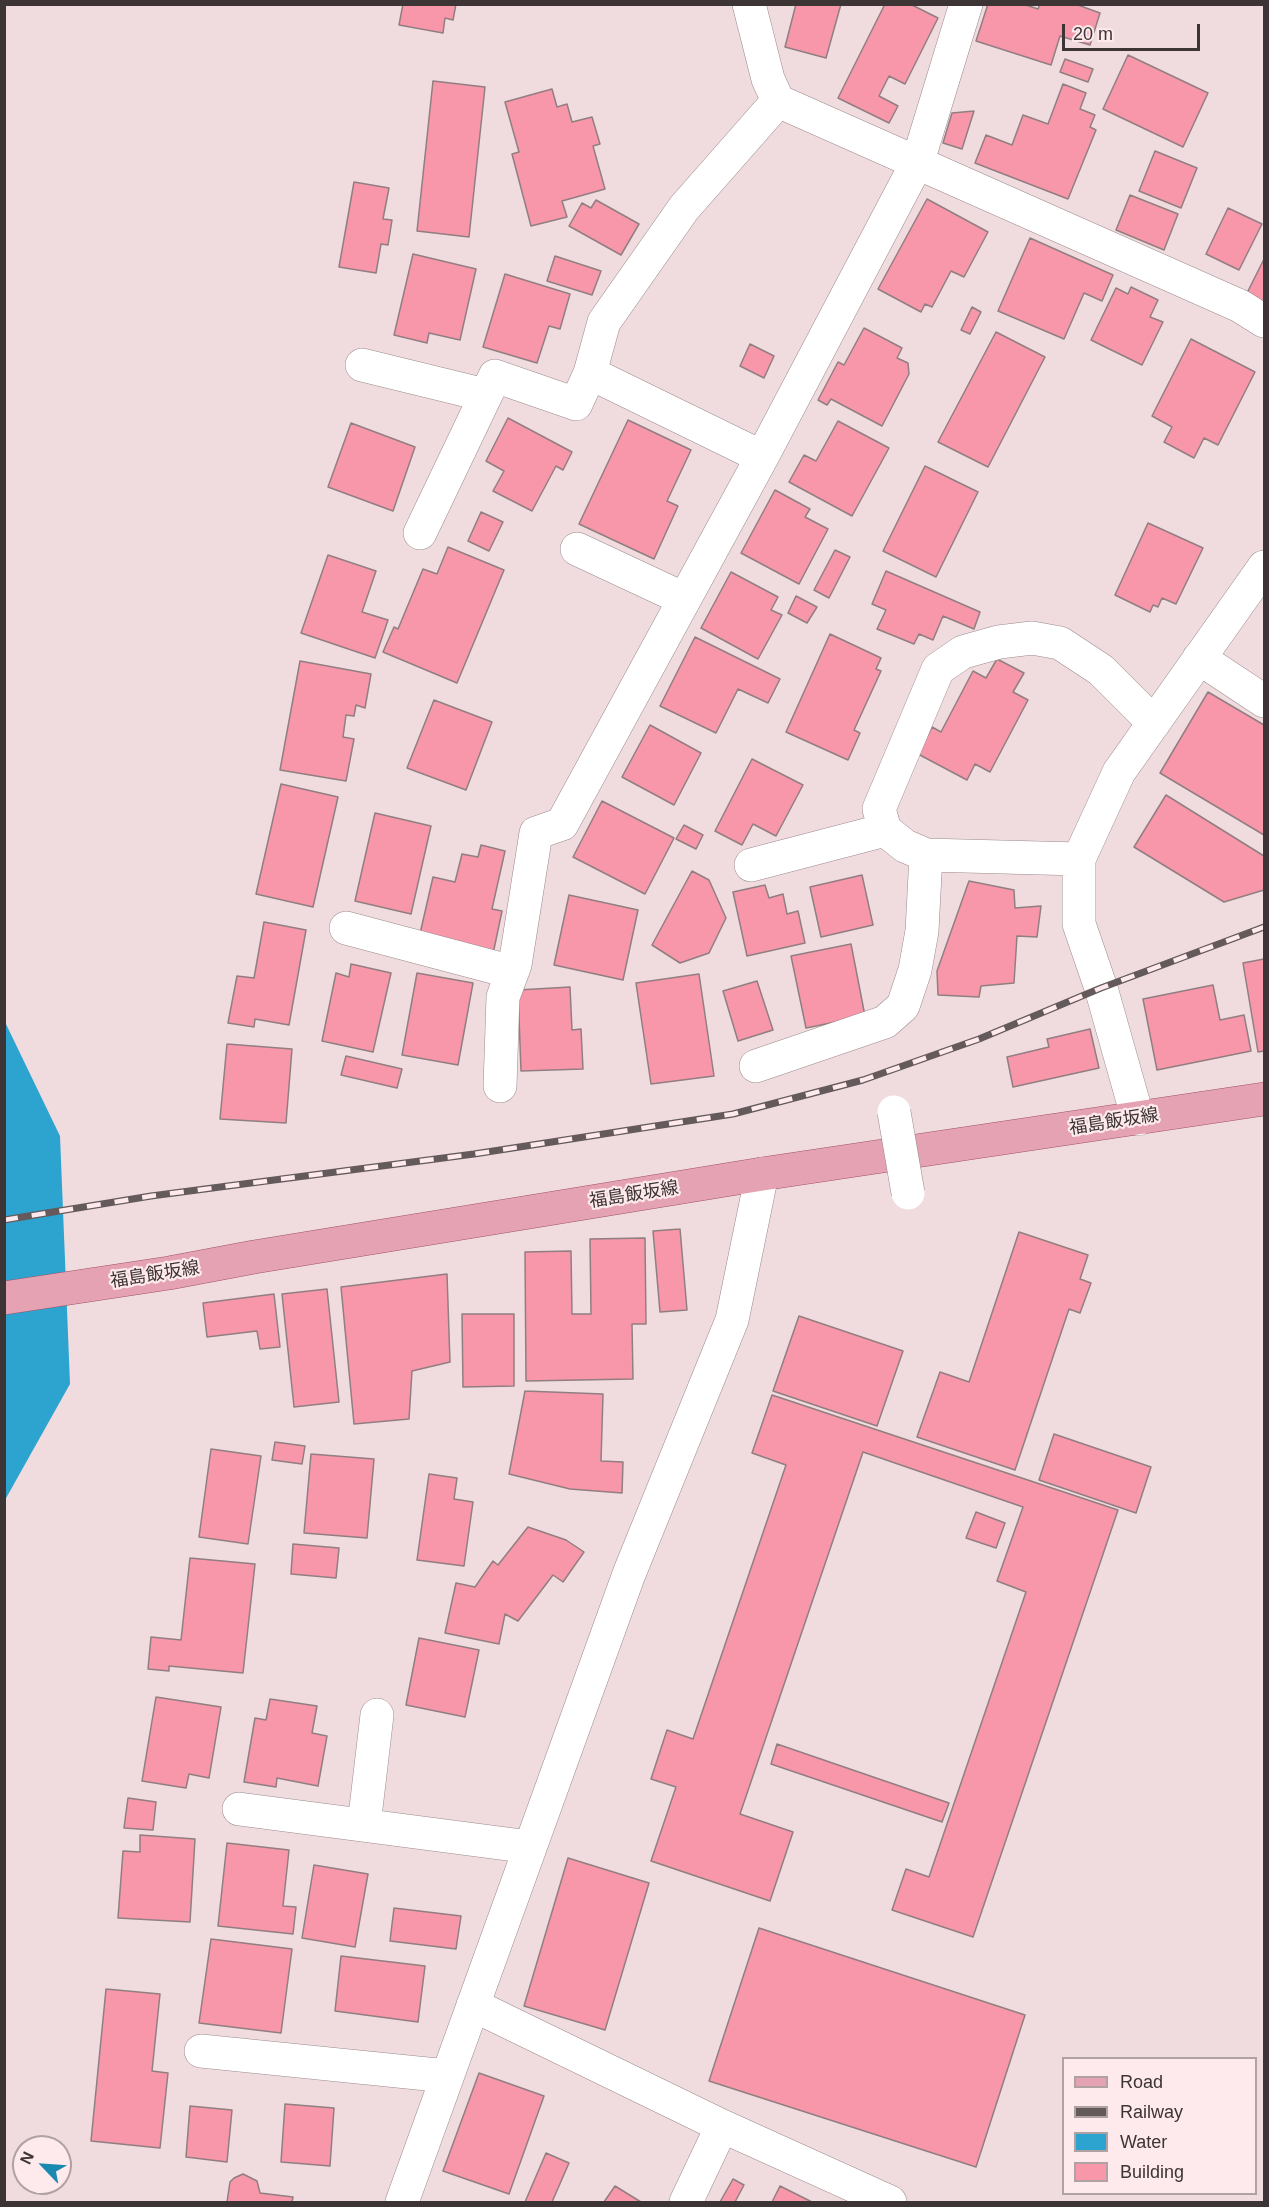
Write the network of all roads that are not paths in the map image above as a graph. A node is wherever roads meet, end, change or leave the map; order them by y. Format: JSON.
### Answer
{"nodes":[{"id":1,"x":749,"y":4,"type":"edge"},
{"id":2,"x":966,"y":4,"type":"edge"},
{"id":3,"x":778,"y":101,"type":"junction"},
{"id":4,"x":918,"y":162,"type":"junction"},
{"id":5,"x":1264,"y":321,"type":"edge"},
{"id":6,"x":362,"y":365,"type":"dead end"},
{"id":7,"x":590,"y":373,"type":"junction"},
{"id":8,"x":485,"y":395,"type":"junction"},
{"id":9,"x":762,"y":457,"type":"junction"},
{"id":10,"x":420,"y":532,"type":"dead end"},
{"id":11,"x":577,"y":549,"type":"dead end"},
{"id":12,"x":1264,"y":567,"type":"edge"},
{"id":13,"x":684,"y":599,"type":"junction"},
{"id":14,"x":1199,"y":658,"type":"junction"},
{"id":15,"x":1264,"y":701,"type":"edge"},
{"id":16,"x":1154,"y":723,"type":"junction"},
{"id":17,"x":885,"y":830,"type":"junction"},
{"id":18,"x":926,"y":855,"type":"junction"},
{"id":19,"x":1079,"y":859,"type":"junction"},
{"id":20,"x":750,"y":865,"type":"dead end"},
{"id":21,"x":346,"y":928,"type":"dead end"},
{"id":22,"x":512,"y":972,"type":"junction"},
{"id":23,"x":756,"y":1066,"type":"dead end"},
{"id":24,"x":500,"y":1086,"type":"dead end"},
{"id":25,"x":1264,"y":1099,"type":"edge"},
{"id":26,"x":894,"y":1112,"type":"dead end"},
{"id":27,"x":1138,"y":1119,"type":"junction"},
{"id":28,"x":762,"y":1174,"type":"junction"},
{"id":29,"x":908,"y":1193,"type":"dead end"},
{"id":30,"x":4,"y":1298,"type":"edge"},
{"id":31,"x":377,"y":1714,"type":"dead end"},
{"id":32,"x":239,"y":1809,"type":"dead end"},
{"id":33,"x":364,"y":1825,"type":"junction"},
{"id":34,"x":530,"y":1847,"type":"junction"},
{"id":35,"x":473,"y":2005,"type":"junction"},
{"id":36,"x":201,"y":2051,"type":"dead end"},
{"id":37,"x":447,"y":2076,"type":"junction"},
{"id":38,"x":722,"y":2126,"type":"junction"},
{"id":39,"x":402,"y":2202,"type":"edge"},
{"id":40,"x":686,"y":2202,"type":"edge"},
{"id":41,"x":891,"y":2202,"type":"edge"}],
"edges":[{"from":1,"to":3,"type":"street"},
{"from":2,"to":4,"type":"street"},
{"from":3,"to":4,"type":"street"},
{"from":3,"to":7,"type":"street"},
{"from":4,"to":5,"type":"street"},
{"from":4,"to":9,"type":"street"},
{"from":6,"to":8,"type":"street"},
{"from":7,"to":8,"type":"street"},
{"from":7,"to":9,"type":"street"},
{"from":8,"to":10,"type":"street"},
{"from":9,"to":13,"type":"street"},
{"from":11,"to":13,"type":"street"},
{"from":12,"to":14,"type":"street"},
{"from":13,"to":22,"type":"street"},
{"from":14,"to":15,"type":"street"},
{"from":14,"to":16,"type":"street"},
{"from":16,"to":17,"type":"street"},
{"from":16,"to":19,"type":"street"},
{"from":17,"to":18,"type":"street"},
{"from":17,"to":20,"type":"street"},
{"from":18,"to":19,"type":"street"},
{"from":18,"to":23,"type":"street"},
{"from":19,"to":27,"type":"street"},
{"from":21,"to":22,"type":"street"},
{"from":22,"to":24,"type":"street"},
{"from":25,"to":27,"type":"main road","name":"福島飯坂線"},
{"from":26,"to":29,"type":"street","bridge":true},
{"from":27,"to":28,"type":"main road","name":"福島飯坂線"},
{"from":28,"to":30,"type":"main road","name":"福島飯坂線"},
{"from":28,"to":34,"type":"street"},
{"from":31,"to":33,"type":"street"},
{"from":32,"to":33,"type":"street"},
{"from":33,"to":34,"type":"street"},
{"from":34,"to":35,"type":"street"},
{"from":35,"to":37,"type":"street"},
{"from":35,"to":38,"type":"street"},
{"from":36,"to":37,"type":"street"},
{"from":37,"to":39,"type":"street"},
{"from":38,"to":40,"type":"street"},
{"from":38,"to":41,"type":"street"}]}
